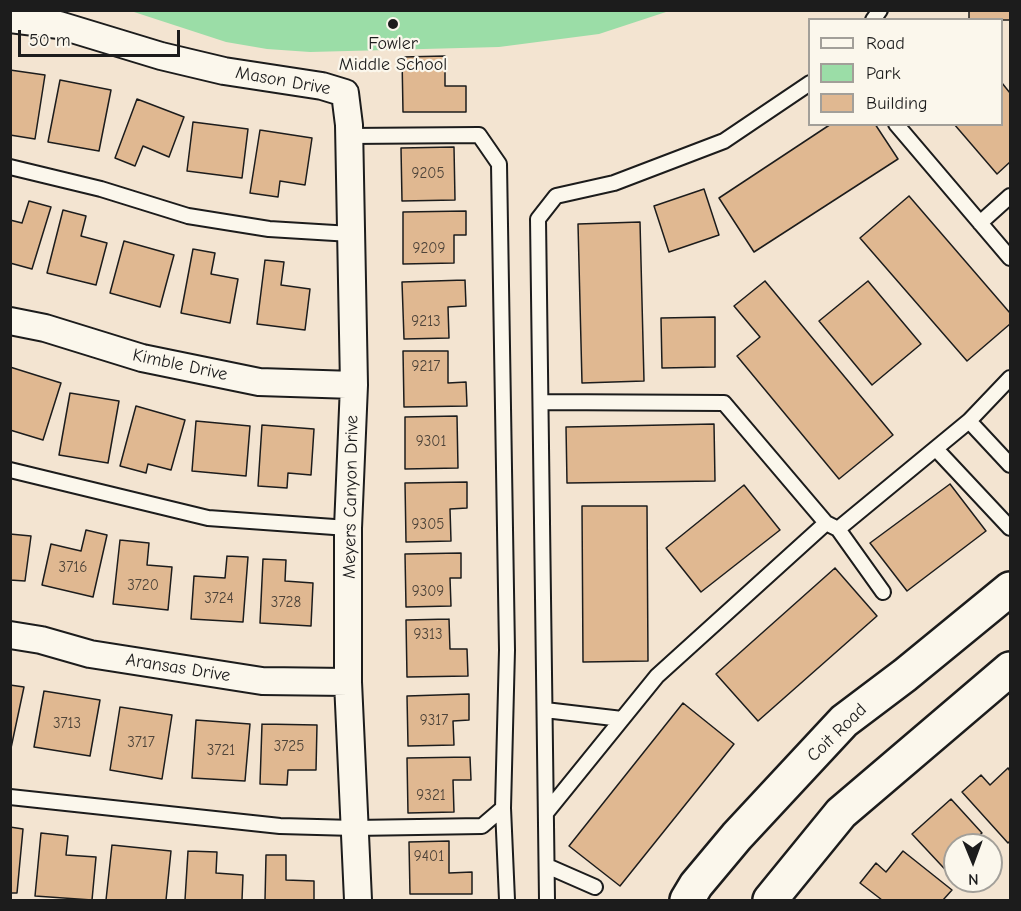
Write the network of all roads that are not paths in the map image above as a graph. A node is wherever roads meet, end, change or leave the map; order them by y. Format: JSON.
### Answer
{"nodes":[{"id":1,"x":10,"y":19,"type":"edge"},
{"id":2,"x":808,"y":84,"type":"edge"},
{"id":3,"x":345,"y":93,"type":"joint"},
{"id":4,"x":898,"y":126,"type":"edge"},
{"id":5,"x":349,"y":136,"type":"junction"},
{"id":6,"x":10,"y":167,"type":"edge"},
{"id":7,"x":1011,"y":196,"type":"edge"},
{"id":8,"x":980,"y":223,"type":"junction"},
{"id":9,"x":351,"y":234,"type":"junction"},
{"id":10,"x":1011,"y":258,"type":"edge"},
{"id":11,"x":10,"y":321,"type":"edge"},
{"id":12,"x":1011,"y":378,"type":"edge"},
{"id":13,"x":354,"y":385,"type":"junction"},
{"id":14,"x":541,"y":402,"type":"junction"},
{"id":15,"x":969,"y":421,"type":"junction"},
{"id":16,"x":936,"y":449,"type":"junction"},
{"id":17,"x":1011,"y":465,"type":"edge"},
{"id":18,"x":10,"y":470,"type":"edge"},
{"id":19,"x":832,"y":526,"type":"junction"},
{"id":20,"x":348,"y":528,"type":"junction"},
{"id":21,"x":1011,"y":528,"type":"edge"},
{"id":22,"x":1011,"y":589,"type":"edge"},
{"id":23,"x":883,"y":592,"type":"dead end"},
{"id":24,"x":10,"y":635,"type":"edge"},
{"id":25,"x":1011,"y":669,"type":"edge"},
{"id":26,"x":348,"y":682,"type":"junction"},
{"id":27,"x":545,"y":710,"type":"junction"},
{"id":28,"x":622,"y":719,"type":"junction"},
{"id":29,"x":10,"y":796,"type":"edge"},
{"id":30,"x":503,"y":808,"type":"junction"},
{"id":31,"x":546,"y":813,"type":"junction"},
{"id":32,"x":354,"y":828,"type":"junction"},
{"id":33,"x":547,"y":866,"type":"junction"},
{"id":34,"x":595,"y":886,"type":"dead end"},
{"id":35,"x":358,"y":900,"type":"edge"},
{"id":36,"x":507,"y":900,"type":"edge"},
{"id":37,"x":547,"y":900,"type":"edge"},
{"id":38,"x":687,"y":900,"type":"edge"},
{"id":39,"x":770,"y":900,"type":"edge"}],
"edges":[{"from":1,"to":3,"type":"street","name":"Mason Drive"},
{"from":2,"to":14,"type":"lane"},
{"from":3,"to":5,"type":"street","name":"Meyers Canyon Drive"},
{"from":4,"to":8,"type":"lane"},
{"from":5,"to":9,"type":"street","name":"Meyers Canyon Drive"},
{"from":5,"to":30,"type":"lane"},
{"from":6,"to":9,"type":"lane"},
{"from":7,"to":8,"type":"lane"},
{"from":8,"to":10,"type":"lane"},
{"from":9,"to":13,"type":"street","name":"Meyers Canyon Drive"},
{"from":11,"to":13,"type":"street","name":"Kimble Drive"},
{"from":12,"to":15,"type":"lane"},
{"from":13,"to":20,"type":"street","name":"Meyers Canyon Drive"},
{"from":14,"to":19,"type":"lane"},
{"from":14,"to":27,"type":"lane"},
{"from":15,"to":16,"type":"lane"},
{"from":15,"to":17,"type":"lane"},
{"from":16,"to":19,"type":"lane"},
{"from":16,"to":21,"type":"lane"},
{"from":18,"to":20,"type":"lane"},
{"from":19,"to":23,"type":"lane"},
{"from":19,"to":28,"type":"lane"},
{"from":20,"to":26,"type":"street","name":"Meyers Canyon Drive"},
{"from":22,"to":38,"type":"main road","name":"Coit Road"},
{"from":24,"to":26,"type":"street","name":"Aransas Drive"},
{"from":25,"to":39,"type":"main road"},
{"from":26,"to":32,"type":"street","name":"Meyers Canyon Drive"},
{"from":27,"to":28,"type":"lane"},
{"from":27,"to":31,"type":"lane"},
{"from":28,"to":31,"type":"lane"},
{"from":29,"to":32,"type":"lane"},
{"from":30,"to":32,"type":"lane"},
{"from":30,"to":36,"type":"lane"},
{"from":31,"to":33,"type":"lane"},
{"from":32,"to":35,"type":"street","name":"Meyers Canyon Drive"},
{"from":33,"to":34,"type":"lane"},
{"from":33,"to":37,"type":"lane"}]}
